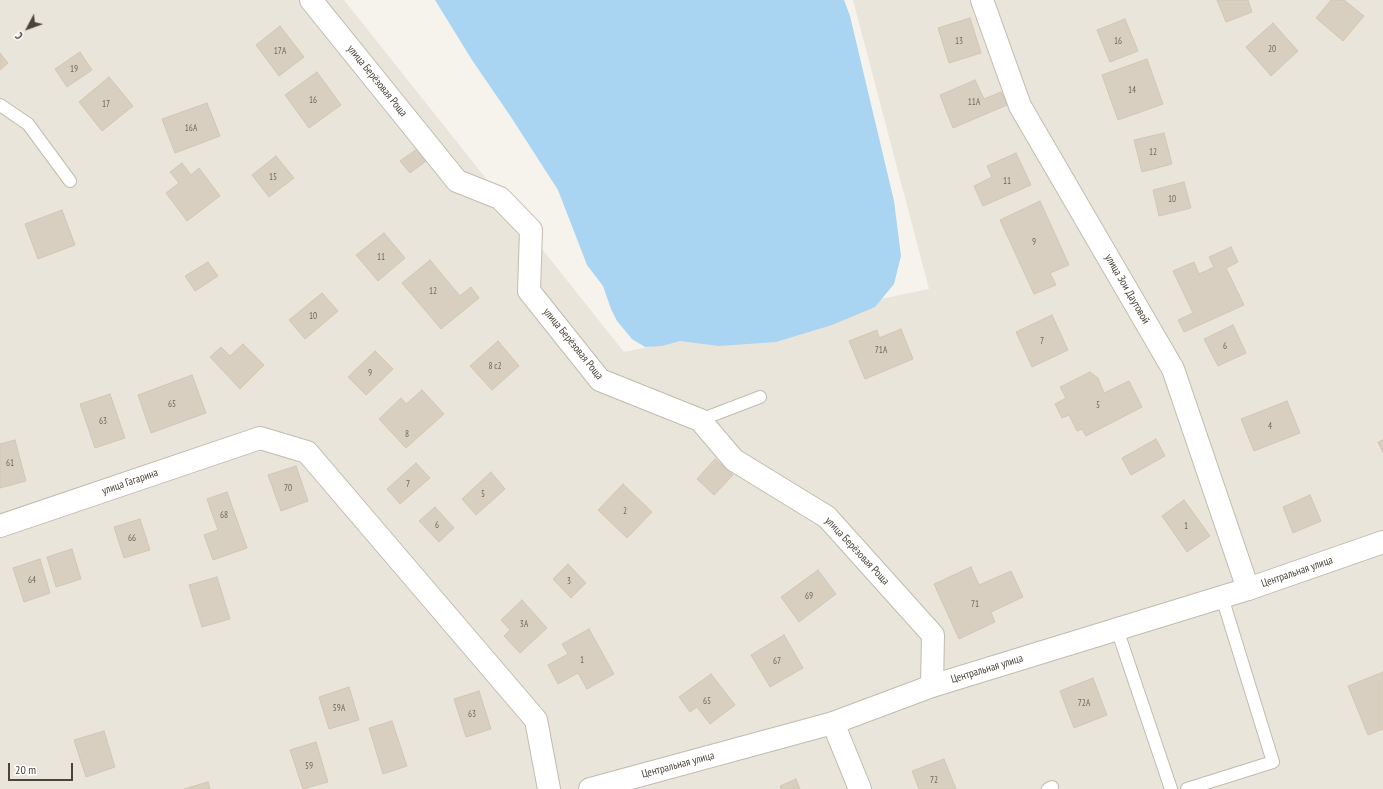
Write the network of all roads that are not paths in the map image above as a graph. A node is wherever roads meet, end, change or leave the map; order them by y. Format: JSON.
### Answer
{"nodes":[{"id":1,"x":311,"y":0,"type":"edge"},
{"id":2,"x":982,"y":0,"type":"edge"},
{"id":3,"x":0,"y":105,"type":"edge"},
{"id":4,"x":70,"y":181,"type":"dead end"},
{"id":5,"x":760,"y":397,"type":"dead end"},
{"id":6,"x":700,"y":420,"type":"junction"},
{"id":7,"x":0,"y":526,"type":"edge"},
{"id":8,"x":1383,"y":542,"type":"edge"},
{"id":9,"x":1248,"y":589,"type":"junction"},
{"id":10,"x":1222,"y":597,"type":"junction"},
{"id":11,"x":1117,"y":629,"type":"junction"},
{"id":12,"x":932,"y":686,"type":"junction"},
{"id":13,"x":833,"y":723,"type":"junction"},
{"id":14,"x":549,"y":789,"type":"edge"},
{"id":15,"x":590,"y":789,"type":"edge"},
{"id":16,"x":860,"y":789,"type":"edge"},
{"id":17,"x":1171,"y":789,"type":"edge"},
{"id":18,"x":1187,"y":789,"type":"edge"}],
"edges":[{"from":1,"to":6,"type":"street","name":"улица Берёзовая Роща"},
{"from":2,"to":9,"type":"street","name":"улица Зои Даутовой"},
{"from":3,"to":4,"type":"lane"},
{"from":5,"to":6,"type":"lane"},
{"from":6,"to":12,"type":"street","name":"улица Берёзовая Роща"},
{"from":7,"to":14,"type":"street","name":"улица Гагарина"},
{"from":8,"to":9,"type":"street","name":"Центральная улица"},
{"from":9,"to":10,"type":"street","name":"Центральная улица"},
{"from":10,"to":11,"type":"street","name":"Центральная улица"},
{"from":10,"to":18,"type":"lane"},
{"from":11,"to":12,"type":"street","name":"Центральная улица"},
{"from":11,"to":17,"type":"lane"},
{"from":12,"to":13,"type":"street","name":"Центральная улица"},
{"from":13,"to":15,"type":"street","name":"Центральная улица"},
{"from":13,"to":16,"type":"street"}]}
